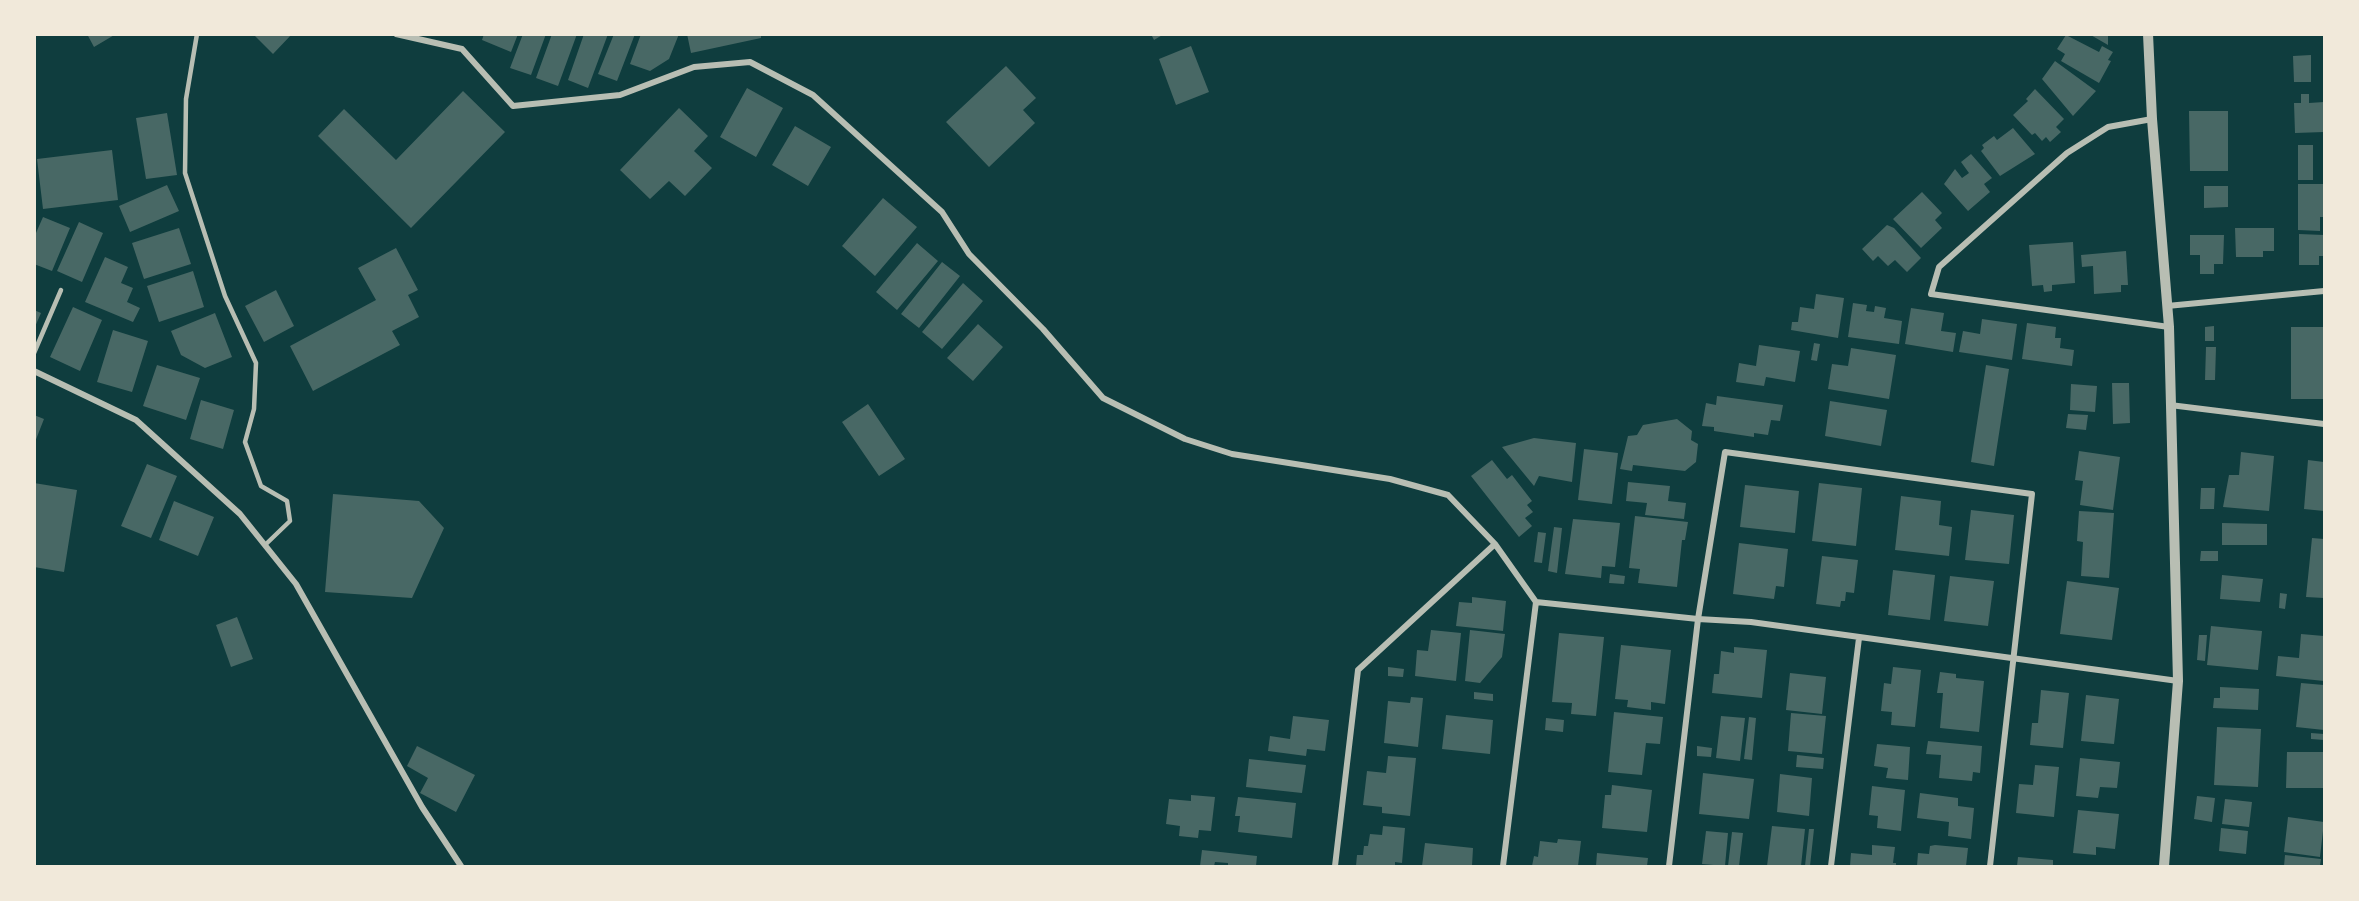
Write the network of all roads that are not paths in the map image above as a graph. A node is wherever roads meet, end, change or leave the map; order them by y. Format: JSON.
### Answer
{"nodes":[{"id":1,"x":197,"y":34,"type":"edge"},
{"id":2,"x":396,"y":34,"type":"edge"},
{"id":3,"x":2148,"y":34,"type":"edge"},
{"id":4,"x":2152,"y":119,"type":"junction"},
{"id":5,"x":61,"y":290,"type":"dead end"},
{"id":6,"x":2325,"y":291,"type":"edge"},
{"id":7,"x":2166,"y":306,"type":"junction"},
{"id":8,"x":2169,"y":327,"type":"junction"},
{"id":9,"x":34,"y":353,"type":"edge"},
{"id":10,"x":34,"y":371,"type":"edge"},
{"id":11,"x":2170,"y":405,"type":"junction"},
{"id":12,"x":2325,"y":424,"type":"edge"},
{"id":13,"x":1495,"y":544,"type":"junction"},
{"id":14,"x":265,"y":545,"type":"junction"},
{"id":15,"x":1536,"y":602,"type":"junction"},
{"id":16,"x":1698,"y":620,"type":"junction"},
{"id":17,"x":1859,"y":638,"type":"junction"},
{"id":18,"x":2015,"y":658,"type":"junction"},
{"id":19,"x":2178,"y":681,"type":"junction"},
{"id":20,"x":461,"y":867,"type":"edge"},
{"id":21,"x":1335,"y":867,"type":"edge"},
{"id":22,"x":1503,"y":867,"type":"edge"},
{"id":23,"x":1669,"y":867,"type":"edge"},
{"id":24,"x":1831,"y":867,"type":"edge"},
{"id":25,"x":1990,"y":867,"type":"edge"},
{"id":26,"x":2164,"y":867,"type":"edge"}],
"edges":[{"from":1,"to":14,"type":"lane"},
{"from":2,"to":13,"type":"street"},
{"from":3,"to":4,"type":"street"},
{"from":4,"to":7,"type":"street"},
{"from":4,"to":8,"type":"street"},
{"from":5,"to":9,"type":"lane"},
{"from":6,"to":7,"type":"street"},
{"from":7,"to":8,"type":"street"},
{"from":8,"to":11,"type":"street"},
{"from":10,"to":14,"type":"street"},
{"from":11,"to":12,"type":"street"},
{"from":11,"to":19,"type":"street"},
{"from":13,"to":15,"type":"street"},
{"from":13,"to":21,"type":"street"},
{"from":14,"to":20,"type":"street"},
{"from":15,"to":16,"type":"street"},
{"from":15,"to":22,"type":"street"},
{"from":16,"to":17,"type":"street"},
{"from":16,"to":18,"type":"street"},
{"from":16,"to":23,"type":"street"},
{"from":17,"to":18,"type":"street"},
{"from":17,"to":24,"type":"street"},
{"from":18,"to":19,"type":"street"},
{"from":18,"to":25,"type":"street"},
{"from":19,"to":26,"type":"street"}]}
